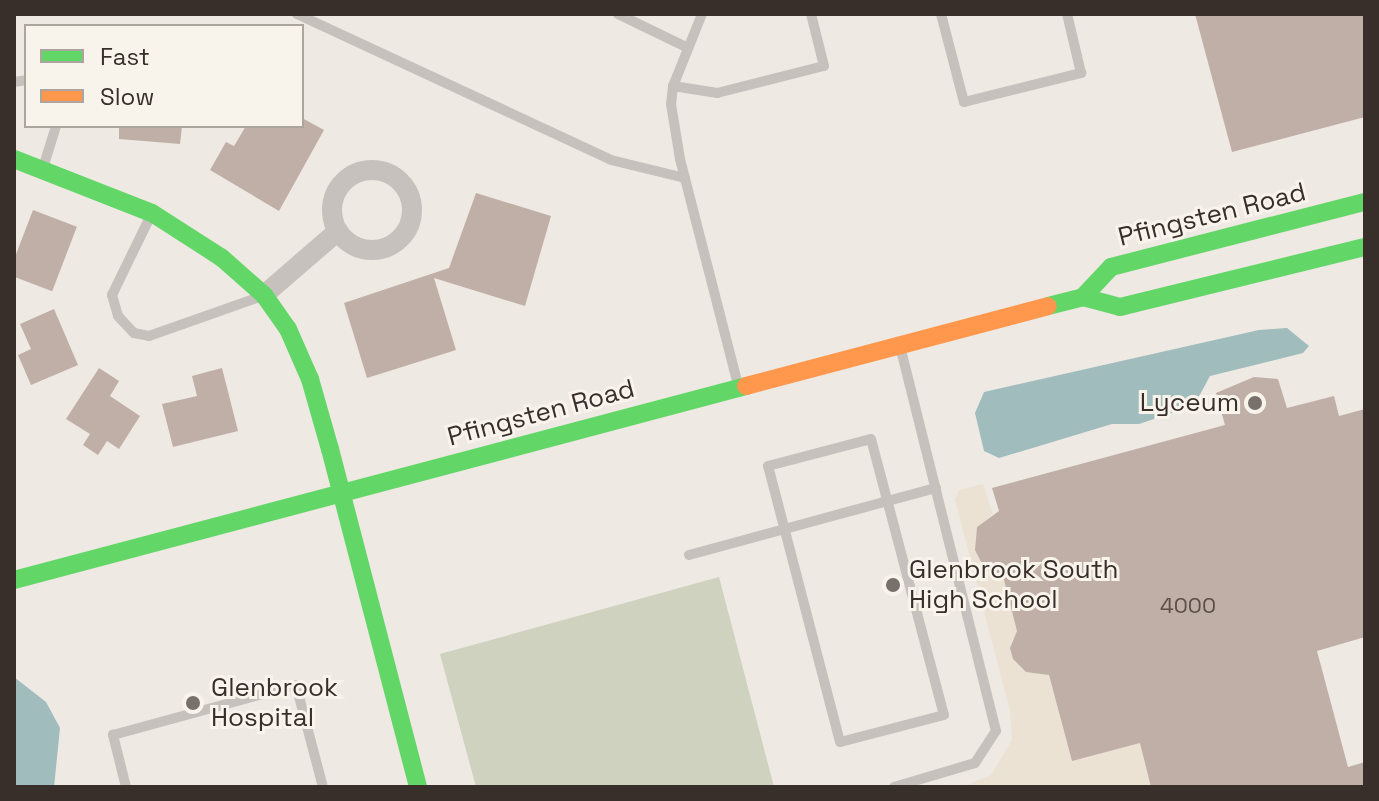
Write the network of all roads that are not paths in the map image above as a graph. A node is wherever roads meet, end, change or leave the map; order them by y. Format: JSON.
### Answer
{"nodes":[{"id":1,"x":297,"y":14,"type":"edge"},
{"id":2,"x":618,"y":14,"type":"edge"},
{"id":3,"x":702,"y":14,"type":"edge"},
{"id":4,"x":811,"y":14,"type":"edge"},
{"id":5,"x":941,"y":14,"type":"edge"},
{"id":6,"x":1067,"y":14,"type":"edge"},
{"id":7,"x":688,"y":48,"type":"junction"},
{"id":8,"x":673,"y":86,"type":"junction"},
{"id":9,"x":55,"y":128,"type":"edge"},
{"id":10,"x":14,"y":159,"type":"edge"},
{"id":11,"x":42,"y":170,"type":"junction"},
{"id":12,"x":685,"y":178,"type":"junction"},
{"id":13,"x":1365,"y":202,"type":"edge"},
{"id":14,"x":152,"y":213,"type":"junction"},
{"id":15,"x":338,"y":231,"type":"junction"},
{"id":16,"x":1365,"y":247,"type":"edge"},
{"id":17,"x":264,"y":295,"type":"junction"},
{"id":18,"x":1083,"y":297,"type":"junction"},
{"id":19,"x":901,"y":345,"type":"junction"},
{"id":20,"x":739,"y":387,"type":"junction"},
{"id":21,"x":936,"y":488,"type":"junction"},
{"id":22,"x":343,"y":495,"type":"junction"},
{"id":23,"x":887,"y":501,"type":"junction"},
{"id":24,"x":784,"y":529,"type":"junction"},
{"id":25,"x":689,"y":555,"type":"dead end"},
{"id":26,"x":14,"y":580,"type":"edge"},
{"id":27,"x":126,"y":787,"type":"edge"},
{"id":28,"x":323,"y":787,"type":"edge"},
{"id":29,"x":418,"y":787,"type":"edge"},
{"id":30,"x":894,"y":787,"type":"edge"}],
"edges":[{"from":1,"to":12,"type":"lane"},
{"from":2,"to":7,"type":"lane"},
{"from":3,"to":7,"type":"lane"},
{"from":4,"to":8,"type":"lane"},
{"from":5,"to":6,"type":"lane"},
{"from":7,"to":8,"type":"lane"},
{"from":8,"to":12,"type":"lane"},
{"from":9,"to":11,"type":"lane"},
{"from":10,"to":11,"type":"main road"},
{"from":11,"to":14,"type":"main road"},
{"from":12,"to":20,"type":"lane"},
{"from":13,"to":18,"type":"main road","name":"Pfingsten Road"},
{"from":14,"to":17,"type":"main road"},
{"from":14,"to":17,"type":"lane"},
{"from":15,"to":15,"type":"street"},
{"from":15,"to":17,"type":"street"},
{"from":16,"to":18,"type":"main road","name":"Pfingsten Road"},
{"from":17,"to":22,"type":"main road"},
{"from":18,"to":19,"type":"main road","name":"Pfingsten Road"},
{"from":19,"to":20,"type":"main road","name":"Pfingsten Road"},
{"from":19,"to":21,"type":"lane"},
{"from":20,"to":22,"type":"main road","name":"Pfingsten Road"},
{"from":21,"to":23,"type":"lane"},
{"from":21,"to":30,"type":"lane"},
{"from":22,"to":26,"type":"main road","name":"Pfingsten Road"},
{"from":22,"to":29,"type":"main road"},
{"from":23,"to":24,"type":"lane"},
{"from":23,"to":24,"type":"lane"},
{"from":23,"to":24,"type":"lane"},
{"from":24,"to":25,"type":"lane"},
{"from":27,"to":28,"type":"lane"}]}
